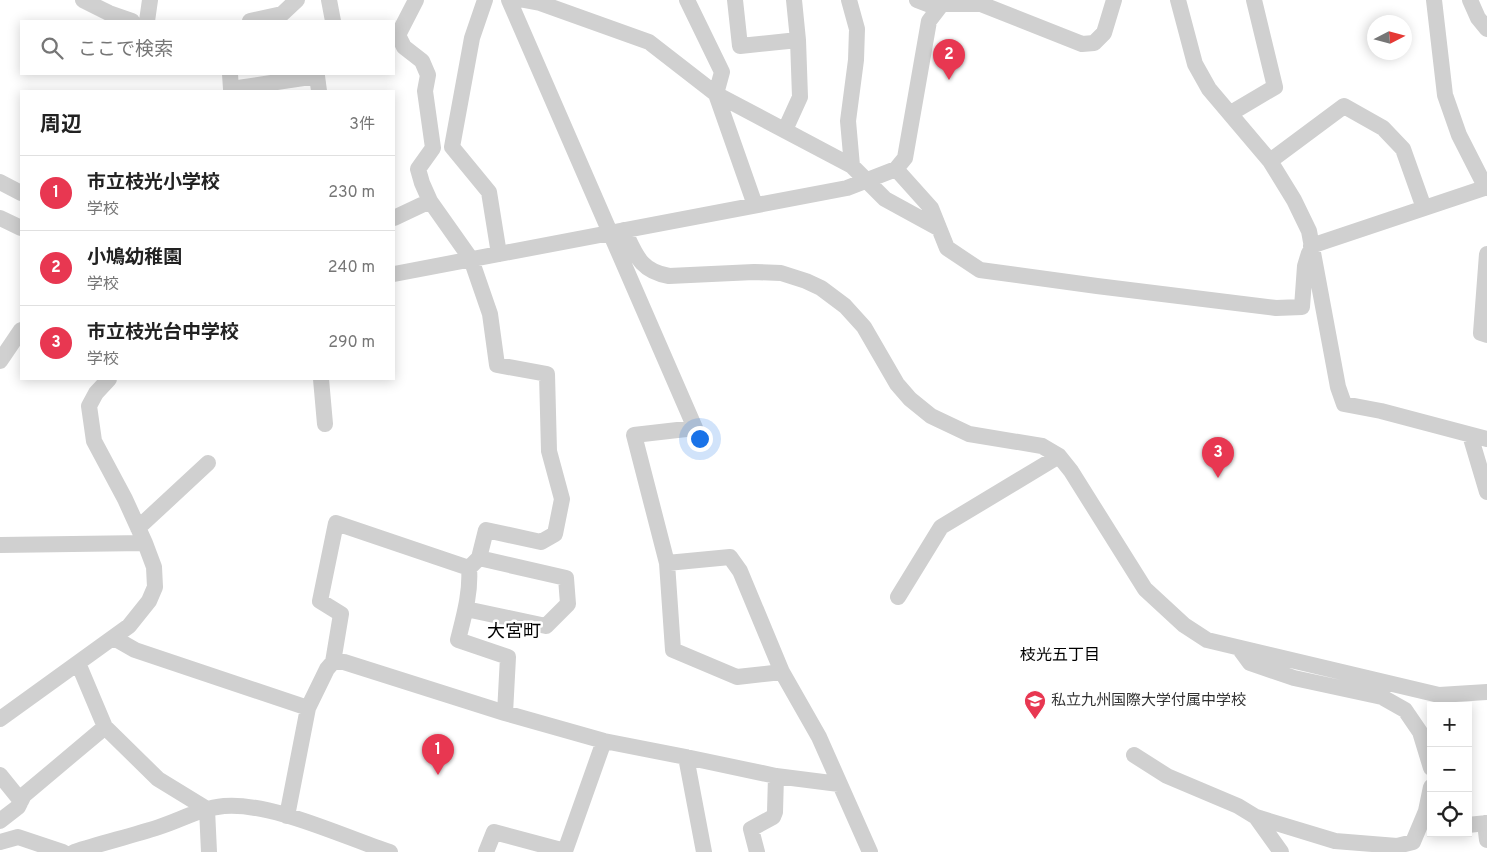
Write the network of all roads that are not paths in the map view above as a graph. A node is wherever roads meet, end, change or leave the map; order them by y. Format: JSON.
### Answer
{"nodes":[{"id":1,"x":83,"y":0,"type":"edge"},
{"id":2,"x":150,"y":0,"type":"edge"},
{"id":3,"x":297,"y":0,"type":"edge"},
{"id":4,"x":330,"y":0,"type":"edge"},
{"id":5,"x":416,"y":0,"type":"edge"},
{"id":6,"x":485,"y":0,"type":"edge"},
{"id":7,"x":510,"y":0,"type":"edge"},
{"id":8,"x":524,"y":0,"type":"edge"},
{"id":9,"x":687,"y":0,"type":"edge"},
{"id":10,"x":735,"y":0,"type":"edge"},
{"id":11,"x":794,"y":0,"type":"edge"},
{"id":12,"x":849,"y":0,"type":"edge"},
{"id":13,"x":917,"y":0,"type":"edge"},
{"id":14,"x":1114,"y":0,"type":"edge"},
{"id":15,"x":1178,"y":0,"type":"edge"},
{"id":16,"x":1254,"y":0,"type":"edge"},
{"id":17,"x":1434,"y":0,"type":"edge"},
{"id":18,"x":1470,"y":0,"type":"edge"},
{"id":19,"x":540,"y":1,"type":"edge"},
{"id":20,"x":940,"y":4,"type":"edge"},
{"id":21,"x":129,"y":20,"type":"edge"},
{"id":22,"x":147,"y":20,"type":"edge"},
{"id":23,"x":255,"y":20,"type":"edge"},
{"id":24,"x":333,"y":20,"type":"edge"},
{"id":25,"x":1487,"y":29,"type":"edge"},
{"id":26,"x":798,"y":40,"type":"junction"},
{"id":27,"x":230,"y":75,"type":"edge"},
{"id":28,"x":322,"y":80,"type":"edge"},
{"id":29,"x":716,"y":94,"type":"junction"},
{"id":30,"x":1230,"y":113,"type":"junction"},
{"id":31,"x":785,"y":130,"type":"junction"},
{"id":32,"x":1270,"y":160,"type":"junction"},
{"id":33,"x":856,"y":169,"type":"junction"},
{"id":34,"x":896,"y":169,"type":"junction"},
{"id":35,"x":0,"y":182,"type":"edge"},
{"id":36,"x":1486,"y":187,"type":"edge"},
{"id":37,"x":20,"y":192,"type":"edge"},
{"id":38,"x":430,"y":200,"type":"junction"},
{"id":39,"x":755,"y":205,"type":"junction"},
{"id":40,"x":1424,"y":208,"type":"junction"},
{"id":41,"x":0,"y":218,"type":"edge"},
{"id":42,"x":395,"y":218,"type":"edge"},
{"id":43,"x":20,"y":228,"type":"edge"},
{"id":44,"x":938,"y":228,"type":"junction"},
{"id":45,"x":618,"y":232,"type":"junction"},
{"id":46,"x":1310,"y":246,"type":"junction"},
{"id":47,"x":499,"y":254,"type":"junction"},
{"id":48,"x":1487,"y":254,"type":"edge"},
{"id":49,"x":471,"y":258,"type":"junction"},
{"id":50,"x":395,"y":274,"type":"edge"},
{"id":51,"x":20,"y":332,"type":"edge"},
{"id":52,"x":1487,"y":335,"type":"edge"},
{"id":53,"x":0,"y":361,"type":"edge"},
{"id":54,"x":108,"y":380,"type":"edge"},
{"id":55,"x":321,"y":380,"type":"edge"},
{"id":56,"x":325,"y":424,"type":"dead end"},
{"id":57,"x":1470,"y":435,"type":"junction"},
{"id":58,"x":1487,"y":439,"type":"edge"},
{"id":59,"x":1059,"y":456,"type":"junction"},
{"id":60,"x":208,"y":463,"type":"dead end"},
{"id":61,"x":1487,"y":492,"type":"edge"},
{"id":62,"x":138,"y":528,"type":"junction"},
{"id":63,"x":145,"y":544,"type":"junction"},
{"id":64,"x":0,"y":545,"type":"edge"},
{"id":65,"x":474,"y":563,"type":"junction"},
{"id":66,"x":667,"y":563,"type":"junction"},
{"id":67,"x":898,"y":597,"type":"dead end"},
{"id":68,"x":466,"y":609,"type":"junction"},
{"id":69,"x":114,"y":638,"type":"junction"},
{"id":70,"x":1239,"y":648,"type":"junction"},
{"id":71,"x":333,"y":662,"type":"junction"},
{"id":72,"x":78,"y":663,"type":"junction"},
{"id":73,"x":782,"y":672,"type":"junction"},
{"id":74,"x":1487,"y":692,"type":"edge"},
{"id":75,"x":308,"y":708,"type":"junction"},
{"id":76,"x":505,"y":712,"type":"junction"},
{"id":77,"x":0,"y":719,"type":"edge"},
{"id":78,"x":105,"y":727,"type":"junction"},
{"id":79,"x":604,"y":741,"type":"junction"},
{"id":80,"x":1134,"y":755,"type":"dead end"},
{"id":81,"x":1427,"y":755,"type":"edge"},
{"id":82,"x":686,"y":757,"type":"junction"},
{"id":83,"x":0,"y":775,"type":"edge"},
{"id":84,"x":776,"y":776,"type":"junction"},
{"id":85,"x":840,"y":784,"type":"junction"},
{"id":86,"x":1430,"y":792,"type":"edge"},
{"id":87,"x":21,"y":801,"type":"junction"},
{"id":88,"x":207,"y":809,"type":"junction"},
{"id":89,"x":286,"y":816,"type":"junction"},
{"id":90,"x":1256,"y":817,"type":"junction"},
{"id":91,"x":0,"y":821,"type":"edge"},
{"id":92,"x":1486,"y":823,"type":"edge"},
{"id":93,"x":1472,"y":824,"type":"edge"},
{"id":94,"x":1487,"y":840,"type":"edge"},
{"id":95,"x":0,"y":842,"type":"edge"},
{"id":96,"x":63,"y":852,"type":"edge"},
{"id":97,"x":74,"y":852,"type":"edge"},
{"id":98,"x":209,"y":852,"type":"edge"},
{"id":99,"x":390,"y":852,"type":"edge"},
{"id":100,"x":486,"y":852,"type":"edge"},
{"id":101,"x":704,"y":852,"type":"edge"},
{"id":102,"x":757,"y":852,"type":"edge"},
{"id":103,"x":870,"y":852,"type":"edge"},
{"id":104,"x":1281,"y":852,"type":"edge"}],
"edges":[{"from":1,"to":21,"type":"street"},
{"from":2,"to":22,"type":"street"},
{"from":3,"to":23,"type":"street"},
{"from":4,"to":24,"type":"street"},
{"from":5,"to":38,"type":"street"},
{"from":6,"to":47,"type":"street"},
{"from":7,"to":45,"type":"street"},
{"from":8,"to":19,"type":"street"},
{"from":9,"to":29,"type":"street"},
{"from":10,"to":26,"type":"street"},
{"from":11,"to":26,"type":"street"},
{"from":12,"to":33,"type":"street"},
{"from":13,"to":20,"type":"street"},
{"from":14,"to":20,"type":"street"},
{"from":15,"to":30,"type":"street"},
{"from":16,"to":30,"type":"street"},
{"from":17,"to":36,"type":"street"},
{"from":18,"to":25,"type":"street"},
{"from":19,"to":29,"type":"street"},
{"from":20,"to":34,"type":"street"},
{"from":26,"to":31,"type":"street"},
{"from":27,"to":28,"type":"street"},
{"from":29,"to":31,"type":"street"},
{"from":29,"to":39,"type":"street"},
{"from":30,"to":32,"type":"street"},
{"from":31,"to":33,"type":"street"},
{"from":32,"to":40,"type":"street"},
{"from":32,"to":46,"type":"street"},
{"from":33,"to":44,"type":"street"},
{"from":34,"to":39,"type":"street"},
{"from":34,"to":44,"type":"street"},
{"from":35,"to":37,"type":"street"},
{"from":36,"to":40,"type":"street"},
{"from":38,"to":42,"type":"street"},
{"from":38,"to":49,"type":"street"},
{"from":39,"to":45,"type":"street"},
{"from":40,"to":46,"type":"street"},
{"from":41,"to":43,"type":"street"},
{"from":44,"to":46,"type":"street"},
{"from":45,"to":47,"type":"street"},
{"from":45,"to":59,"type":"street"},
{"from":45,"to":66,"type":"street"},
{"from":46,"to":57,"type":"street"},
{"from":47,"to":49,"type":"street"},
{"from":48,"to":52,"type":"street"},
{"from":49,"to":50,"type":"street"},
{"from":49,"to":65,"type":"street"},
{"from":51,"to":53,"type":"street"},
{"from":54,"to":62,"type":"street"},
{"from":55,"to":56,"type":"street"},
{"from":57,"to":58,"type":"street"},
{"from":57,"to":61,"type":"street"},
{"from":59,"to":67,"type":"street"},
{"from":59,"to":70,"type":"street"},
{"from":60,"to":62,"type":"street"},
{"from":62,"to":63,"type":"street"},
{"from":63,"to":64,"type":"street"},
{"from":63,"to":69,"type":"street"},
{"from":65,"to":68,"type":"street"},
{"from":65,"to":68,"type":"street"},
{"from":65,"to":71,"type":"street"},
{"from":66,"to":73,"type":"street"},
{"from":66,"to":73,"type":"street"},
{"from":68,"to":76,"type":"street"},
{"from":69,"to":72,"type":"street"},
{"from":69,"to":75,"type":"street"},
{"from":70,"to":74,"type":"street"},
{"from":70,"to":81,"type":"street"},
{"from":71,"to":75,"type":"street"},
{"from":71,"to":76,"type":"street"},
{"from":72,"to":77,"type":"street"},
{"from":72,"to":78,"type":"street"},
{"from":73,"to":85,"type":"street"},
{"from":75,"to":89,"type":"street"},
{"from":76,"to":79,"type":"street"},
{"from":78,"to":87,"type":"street"},
{"from":78,"to":88,"type":"street"},
{"from":79,"to":82,"type":"street"},
{"from":79,"to":100,"type":"street"},
{"from":80,"to":90,"type":"street"},
{"from":82,"to":84,"type":"street"},
{"from":82,"to":101,"type":"street"},
{"from":83,"to":87,"type":"street"},
{"from":84,"to":85,"type":"street"},
{"from":84,"to":102,"type":"street"},
{"from":85,"to":103,"type":"street"},
{"from":86,"to":90,"type":"street"},
{"from":87,"to":91,"type":"street"},
{"from":88,"to":89,"type":"street"},
{"from":88,"to":97,"type":"street"},
{"from":88,"to":98,"type":"street"},
{"from":89,"to":99,"type":"street"},
{"from":90,"to":104,"type":"street"},
{"from":92,"to":93,"type":"street"},
{"from":92,"to":94,"type":"street"},
{"from":95,"to":96,"type":"street"}]}
